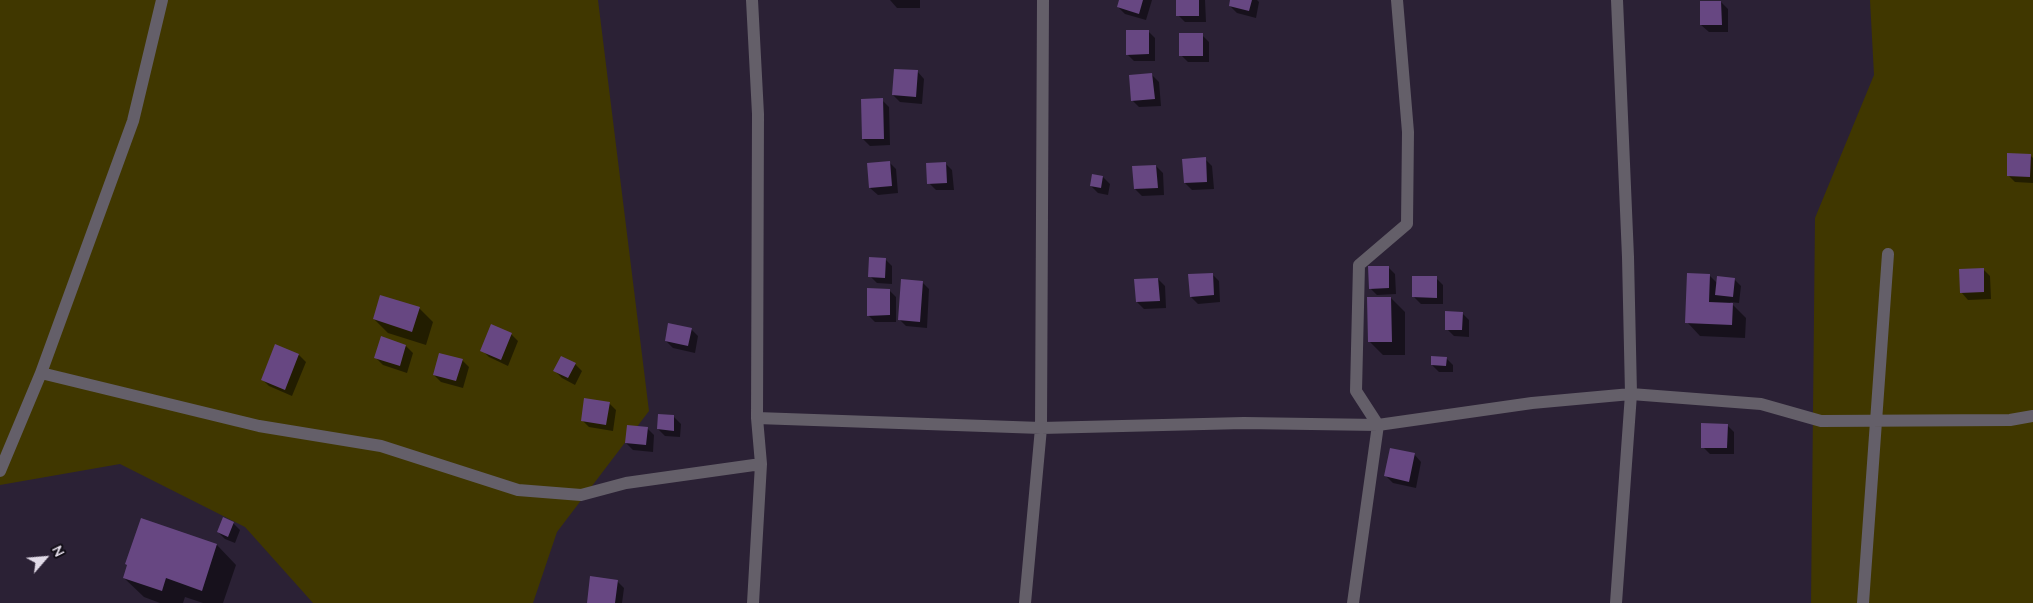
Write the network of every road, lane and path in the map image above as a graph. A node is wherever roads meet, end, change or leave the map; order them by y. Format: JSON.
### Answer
{"nodes":[{"id":1,"x":162,"y":0,"type":"edge"},
{"id":2,"x":752,"y":0,"type":"edge"},
{"id":3,"x":1044,"y":0,"type":"edge"},
{"id":4,"x":1397,"y":0,"type":"edge"},
{"id":5,"x":1617,"y":0,"type":"edge"},
{"id":6,"x":1888,"y":254,"type":"dead end"},
{"id":7,"x":41,"y":373,"type":"junction"},
{"id":8,"x":1631,"y":394,"type":"junction"},
{"id":9,"x":2033,"y":416,"type":"edge"},
{"id":10,"x":757,"y":418,"type":"junction"},
{"id":11,"x":1378,"y":425,"type":"junction"},
{"id":12,"x":1041,"y":428,"type":"junction"},
{"id":13,"x":761,"y":464,"type":"junction"},
{"id":14,"x":0,"y":471,"type":"edge"},
{"id":15,"x":754,"y":603,"type":"edge"},
{"id":16,"x":1025,"y":603,"type":"edge"},
{"id":17,"x":1353,"y":603,"type":"edge"},
{"id":18,"x":1616,"y":603,"type":"edge"},
{"id":19,"x":1863,"y":603,"type":"edge"}],
"edges":[{"from":1,"to":7,"type":"street"},
{"from":2,"to":10,"type":"street"},
{"from":3,"to":12,"type":"street"},
{"from":4,"to":11,"type":"street"},
{"from":5,"to":8,"type":"street"},
{"from":6,"to":19,"type":"street"},
{"from":7,"to":13,"type":"street"},
{"from":7,"to":14,"type":"street"},
{"from":8,"to":9,"type":"street"},
{"from":8,"to":11,"type":"street"},
{"from":8,"to":18,"type":"street"},
{"from":10,"to":12,"type":"street"},
{"from":10,"to":13,"type":"street"},
{"from":11,"to":12,"type":"street"},
{"from":11,"to":17,"type":"street"},
{"from":12,"to":16,"type":"street"},
{"from":13,"to":15,"type":"street"}]}
